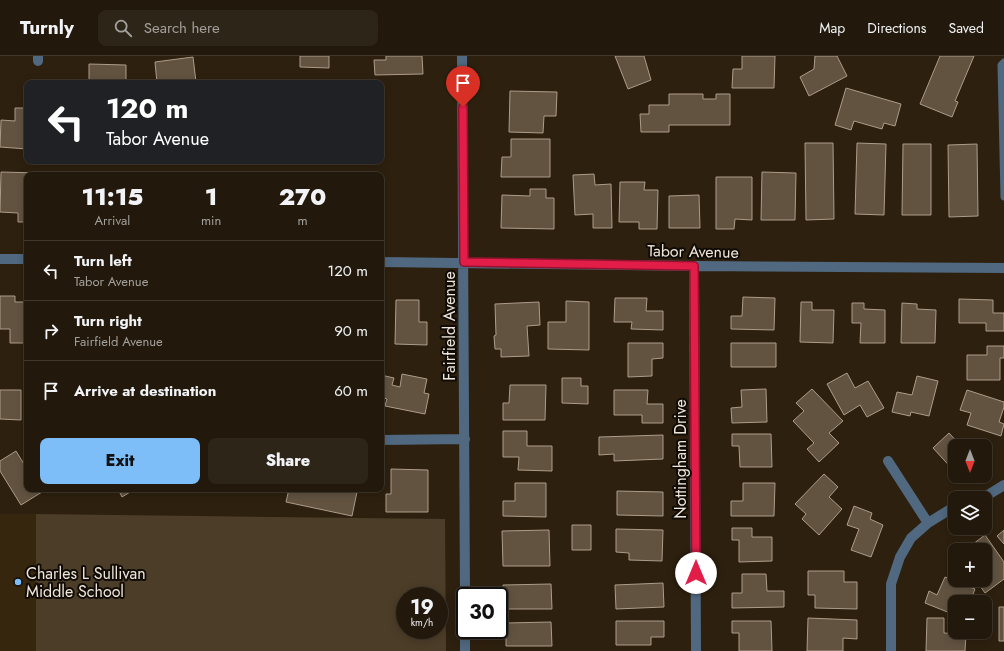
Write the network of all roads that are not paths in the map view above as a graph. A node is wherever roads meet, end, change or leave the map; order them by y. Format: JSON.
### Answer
{"nodes":[{"id":1,"x":462,"y":56,"type":"edge"},
{"id":2,"x":1004,"y":62,"type":"edge"},
{"id":3,"x":1004,"y":197,"type":"edge"},
{"id":4,"x":0,"y":259,"type":"edge"},
{"id":5,"x":24,"y":259,"type":"edge"},
{"id":6,"x":384,"y":262,"type":"edge"},
{"id":7,"x":464,"y":262,"type":"junction"},
{"id":8,"x":694,"y":266,"type":"junction"},
{"id":9,"x":1004,"y":268,"type":"edge"},
{"id":10,"x":465,"y":439,"type":"junction"},
{"id":11,"x":384,"y":440,"type":"edge"},
{"id":12,"x":888,"y":461,"type":"dead end"},
{"id":13,"x":1004,"y":485,"type":"edge"},
{"id":14,"x":992,"y":492,"type":"edge"},
{"id":15,"x":948,"y":511,"type":"edge"},
{"id":16,"x":928,"y":523,"type":"junction"},
{"id":17,"x":465,"y":587,"type":"edge"},
{"id":18,"x":465,"y":639,"type":"edge"},
{"id":19,"x":466,"y":651,"type":"edge"},
{"id":20,"x":696,"y":651,"type":"edge"},
{"id":21,"x":891,"y":651,"type":"edge"}],
"edges":[{"from":1,"to":7,"type":"street","name":"Fairfield Avenue"},
{"from":2,"to":3,"type":"lane"},
{"from":4,"to":5,"type":"street"},
{"from":6,"to":7,"type":"street","name":"Tabor Avenue"},
{"from":7,"to":8,"type":"street","name":"Tabor Avenue"},
{"from":7,"to":10,"type":"street","name":"Fairfield Avenue"},
{"from":8,"to":9,"type":"street","name":"Tabor Avenue"},
{"from":8,"to":20,"type":"street","name":"Nottingham Drive"},
{"from":10,"to":11,"type":"street"},
{"from":10,"to":17,"type":"street","name":"Fairfield Avenue"},
{"from":12,"to":16,"type":"street"},
{"from":13,"to":14,"type":"street"},
{"from":15,"to":16,"type":"street"},
{"from":16,"to":21,"type":"street"},
{"from":18,"to":19,"type":"street"}]}
